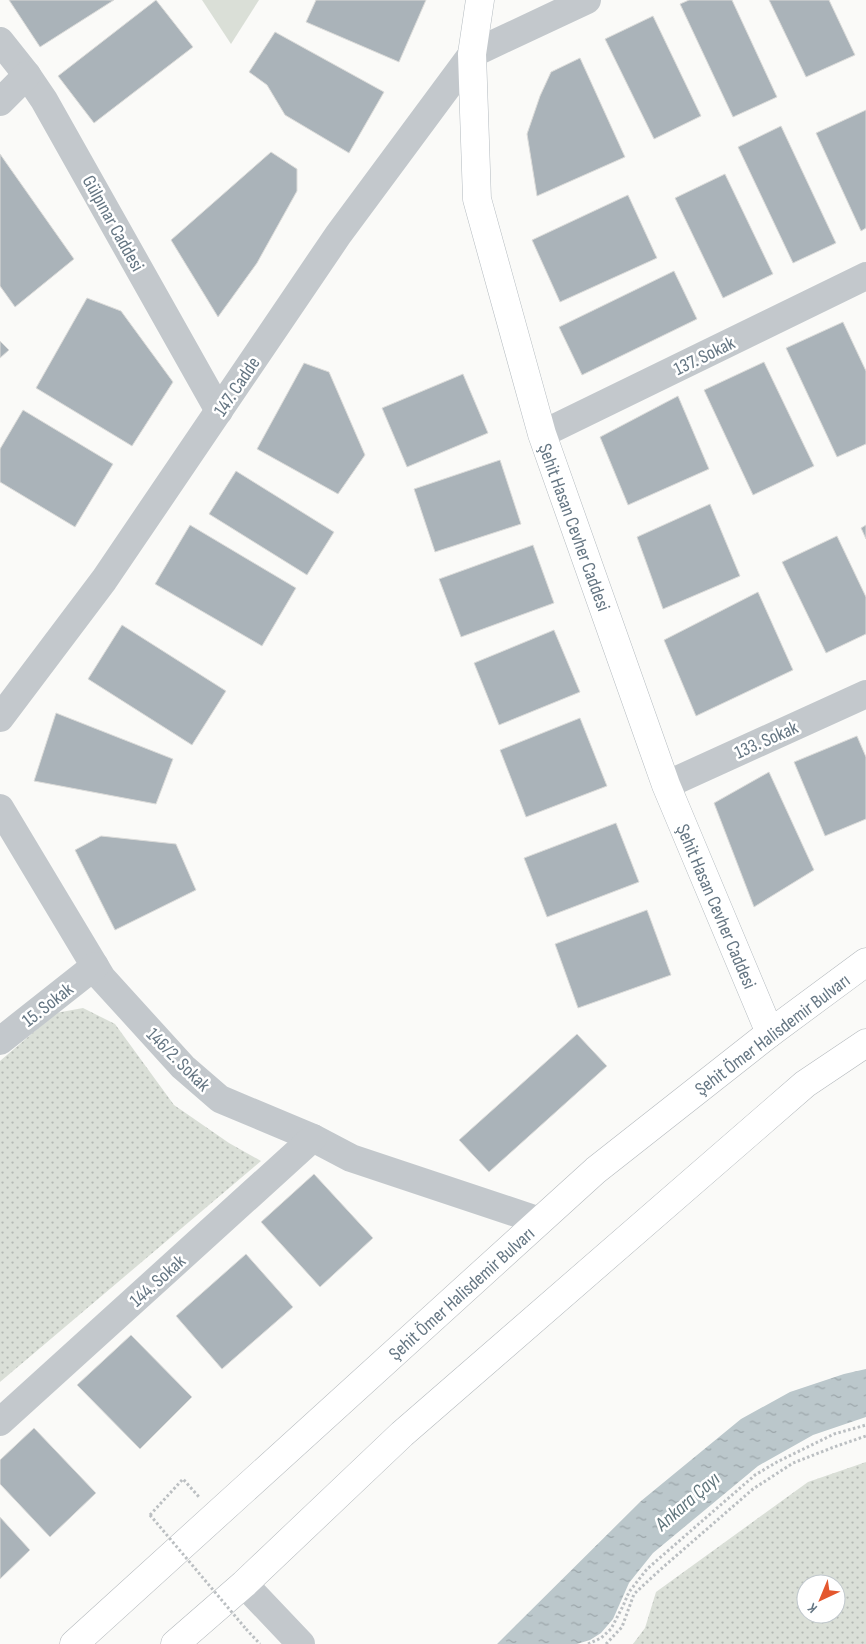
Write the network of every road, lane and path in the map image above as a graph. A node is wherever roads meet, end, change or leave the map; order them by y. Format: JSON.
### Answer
{"nodes":[{"id":1,"x":480,"y":0,"type":"edge"},
{"id":2,"x":587,"y":0,"type":"edge"},
{"id":3,"x":0,"y":41,"type":"edge"},
{"id":4,"x":472,"y":54,"type":"junction"},
{"id":5,"x":27,"y":75,"type":"junction"},
{"id":6,"x":0,"y":102,"type":"edge"},
{"id":7,"x":866,"y":276,"type":"edge"},
{"id":8,"x":219,"y":411,"type":"junction"},
{"id":9,"x":542,"y":434,"type":"junction"},
{"id":10,"x":866,"y":694,"type":"edge"},
{"id":11,"x":0,"y":718,"type":"edge"},
{"id":12,"x":666,"y":785,"type":"junction"},
{"id":13,"x":0,"y":808,"type":"edge"},
{"id":14,"x":866,"y":962,"type":"edge"},
{"id":15,"x":95,"y":966,"type":"junction"},
{"id":16,"x":770,"y":1033,"type":"junction"},
{"id":17,"x":0,"y":1041,"type":"edge"},
{"id":18,"x":866,"y":1043,"type":"edge"},
{"id":19,"x":313,"y":1138,"type":"junction"},
{"id":20,"x":540,"y":1221,"type":"junction"},
{"id":21,"x":0,"y":1422,"type":"edge"},
{"id":22,"x":866,"y":1425,"type":"edge"},
{"id":23,"x":866,"y":1436,"type":"edge"},
{"id":24,"x":183,"y":1479,"type":"dead end"},
{"id":25,"x":244,"y":1584,"type":"junction"},
{"id":26,"x":74,"y":1644,"type":"edge"},
{"id":27,"x":175,"y":1644,"type":"edge"},
{"id":28,"x":260,"y":1644,"type":"edge"},
{"id":29,"x":301,"y":1644,"type":"edge"},
{"id":30,"x":588,"y":1644,"type":"edge"},
{"id":31,"x":606,"y":1644,"type":"edge"}],
"edges":[{"from":1,"to":4,"type":"main road","name":"Şehit Hasan Cevher Caddesi"},
{"from":2,"to":4,"type":"street"},
{"from":3,"to":5,"type":"street","name":"Gülpınar Caddesi"},
{"from":4,"to":8,"type":"street","name":"147. Cadde"},
{"from":4,"to":9,"type":"main road","name":"Şehit Hasan Cevher Caddesi"},
{"from":5,"to":6,"type":"street"},
{"from":5,"to":8,"type":"street","name":"Gülpınar Caddesi"},
{"from":7,"to":9,"type":"street","name":"137. Sokak"},
{"from":8,"to":11,"type":"street","name":"147. Cadde"},
{"from":9,"to":12,"type":"main road","name":"Şehit Hasan Cevher Caddesi"},
{"from":10,"to":12,"type":"street","name":"133. Sokak"},
{"from":12,"to":16,"type":"main road","name":"Şehit Hasan Cevher Caddesi"},
{"from":13,"to":15,"type":"street","name":"146/2. Sokak"},
{"from":14,"to":16,"type":"main road","name":"Şehit Ömer Halisdemir Bulvarı"},
{"from":15,"to":17,"type":"street","name":"15. Sokak"},
{"from":15,"to":19,"type":"street","name":"146/2. Sokak"},
{"from":16,"to":20,"type":"main road","name":"Şehit Ömer Halisdemir Bulvarı"},
{"from":18,"to":25,"type":"main road"},
{"from":19,"to":20,"type":"street","name":"146/2. Sokak"},
{"from":19,"to":21,"type":"street","name":"144. Sokak"},
{"from":20,"to":26,"type":"main road","name":"Şehit Ömer Halisdemir Bulvarı"},
{"from":22,"to":30,"type":"path"},
{"from":23,"to":31,"type":"path"},
{"from":24,"to":28,"type":"path","bridge":true},
{"from":25,"to":27,"type":"main road"},
{"from":25,"to":29,"type":"street"}]}
